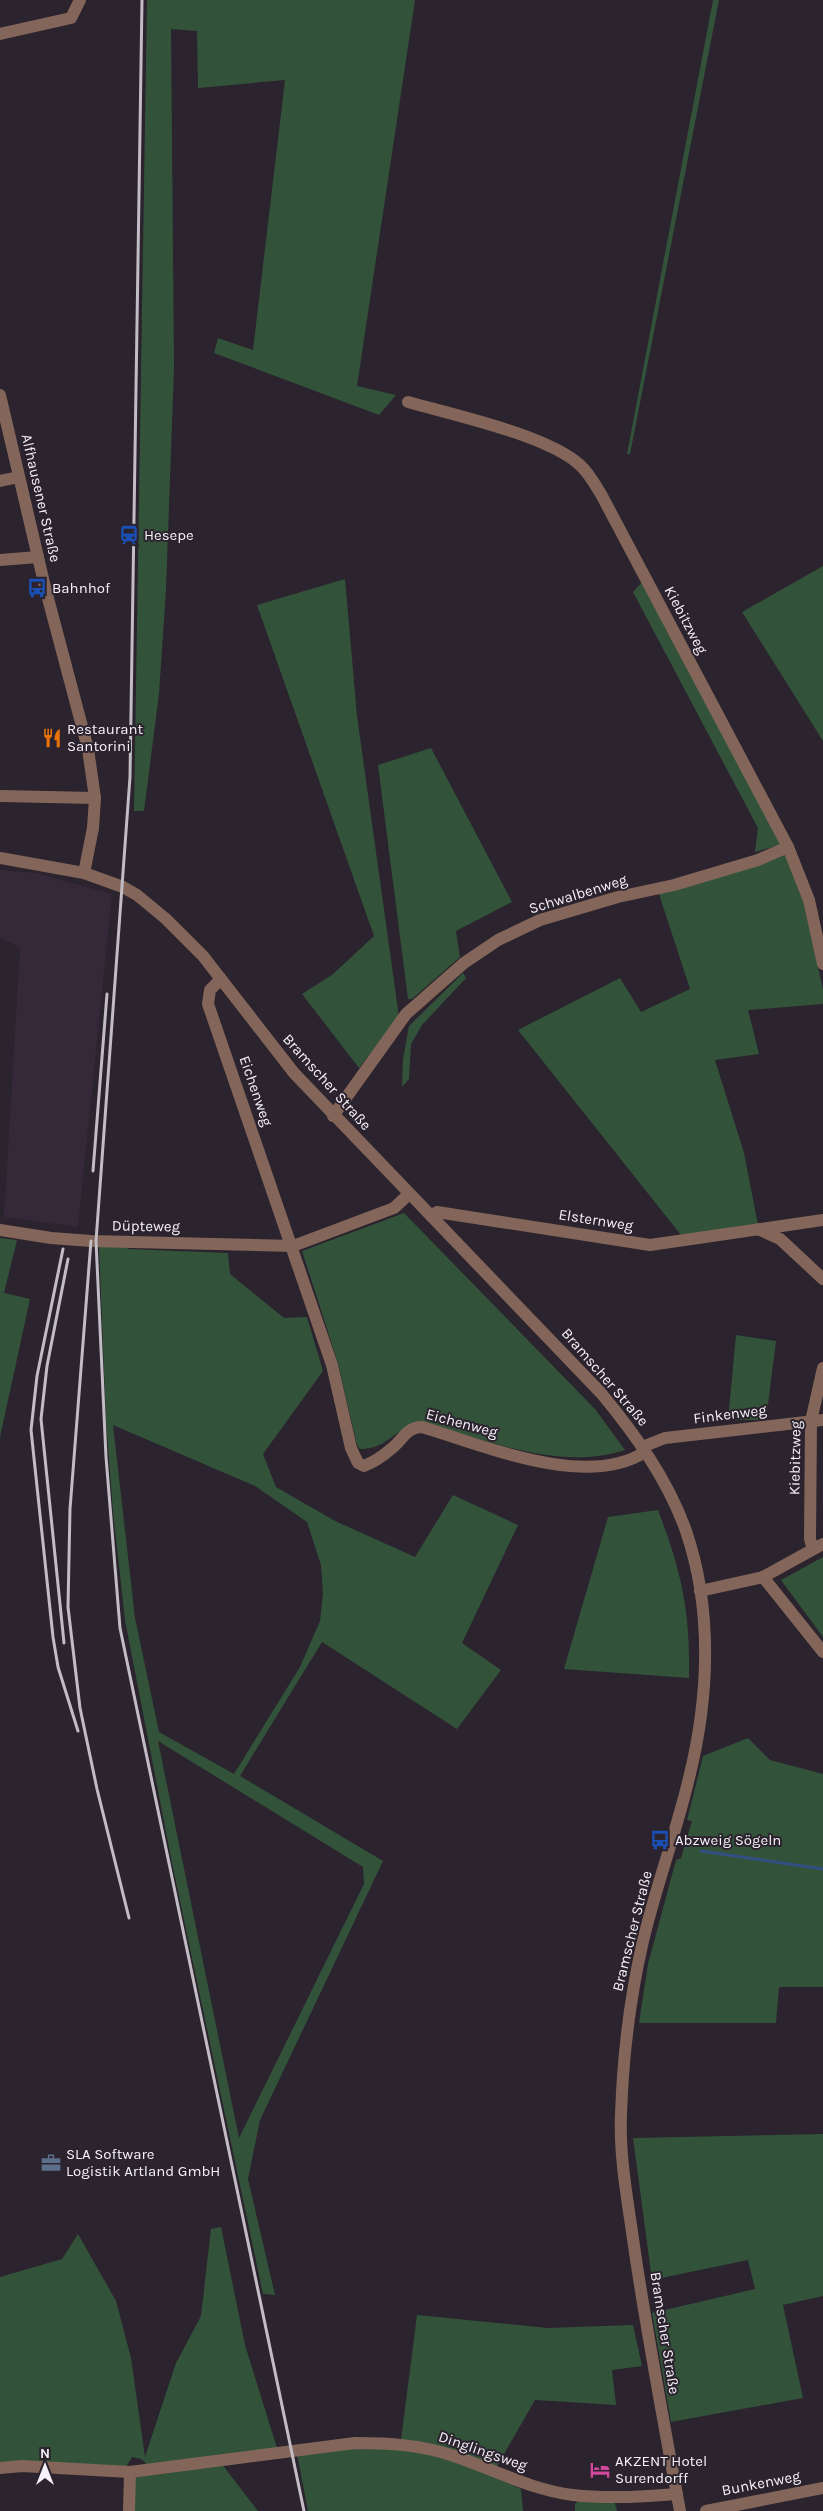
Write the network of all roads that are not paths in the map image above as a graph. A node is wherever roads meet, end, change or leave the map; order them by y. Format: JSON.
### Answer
{"nodes":[{"id":1,"x":80,"y":0,"type":"edge"},
{"id":2,"x":0,"y":34,"type":"edge"},
{"id":3,"x":1,"y":400,"type":"edge"},
{"id":4,"x":408,"y":402,"type":"dead end"},
{"id":5,"x":19,"y":477,"type":"junction"},
{"id":6,"x":0,"y":482,"type":"edge"},
{"id":7,"x":38,"y":557,"type":"junction"},
{"id":8,"x":0,"y":560,"type":"edge"},
{"id":9,"x":0,"y":796,"type":"edge"},
{"id":10,"x":95,"y":798,"type":"junction"},
{"id":11,"x":788,"y":848,"type":"junction"},
{"id":12,"x":0,"y":858,"type":"edge"},
{"id":13,"x":84,"y":872,"type":"junction"},
{"id":14,"x":823,"y":964,"type":"edge"},
{"id":15,"x":221,"y":979,"type":"junction"},
{"id":16,"x":333,"y":1116,"type":"junction"},
{"id":17,"x":409,"y":1194,"type":"junction"},
{"id":18,"x":431,"y":1216,"type":"junction"},
{"id":19,"x":823,"y":1220,"type":"edge"},
{"id":20,"x":758,"y":1229,"type":"junction"},
{"id":21,"x":0,"y":1230,"type":"edge"},
{"id":22,"x":293,"y":1246,"type":"junction"},
{"id":23,"x":823,"y":1279,"type":"edge"},
{"id":24,"x":823,"y":1368,"type":"edge"},
{"id":25,"x":817,"y":1420,"type":"edge"},
{"id":26,"x":643,"y":1449,"type":"junction"},
{"id":27,"x":818,"y":1547,"type":"edge"},
{"id":28,"x":763,"y":1577,"type":"junction"},
{"id":29,"x":700,"y":1591,"type":"junction"},
{"id":30,"x":823,"y":1652,"type":"edge"},
{"id":31,"x":0,"y":2468,"type":"edge"},
{"id":32,"x":130,"y":2472,"type":"junction"},
{"id":33,"x":823,"y":2488,"type":"edge"},
{"id":34,"x":677,"y":2494,"type":"junction"},
{"id":35,"x":129,"y":2511,"type":"edge"},
{"id":36,"x":680,"y":2511,"type":"edge"},
{"id":37,"x":706,"y":2511,"type":"edge"}],
"edges":[{"from":1,"to":2,"type":"street"},
{"from":3,"to":5,"type":"street","name":"Alfhausener Straße"},
{"from":4,"to":11,"type":"street","name":"Kiebitzweg"},
{"from":5,"to":6,"type":"street"},
{"from":5,"to":7,"type":"street","name":"Alfhausener Straße"},
{"from":7,"to":8,"type":"street"},
{"from":7,"to":10,"type":"street","name":"Alfhausener Straße"},
{"from":9,"to":10,"type":"street"},
{"from":10,"to":13,"type":"street","name":"Alfhausener Straße"},
{"from":11,"to":14,"type":"street","name":"Kiebitzweg"},
{"from":11,"to":16,"type":"street","name":"Schwalbenweg"},
{"from":12,"to":13,"type":"street","name":"Bramscher Straße"},
{"from":13,"to":15,"type":"street","name":"Bramscher Straße"},
{"from":15,"to":16,"type":"street","name":"Bramscher Straße"},
{"from":15,"to":22,"type":"street","name":"Eichenweg"},
{"from":16,"to":17,"type":"street","name":"Bramscher Straße"},
{"from":17,"to":18,"type":"street","name":"Bramscher Straße"},
{"from":17,"to":22,"type":"street"},
{"from":18,"to":20,"type":"street","name":"Elsternweg"},
{"from":18,"to":26,"type":"street","name":"Bramscher Straße"},
{"from":19,"to":20,"type":"street","name":"Elsternweg"},
{"from":20,"to":23,"type":"street"},
{"from":21,"to":22,"type":"street","name":"Düpteweg"},
{"from":22,"to":26,"type":"street","name":"Eichenweg"},
{"from":24,"to":25,"type":"street","name":"Kiebitzweg"},
{"from":25,"to":26,"type":"street","name":"Finkenweg"},
{"from":25,"to":27,"type":"street","name":"Kiebitzweg"},
{"from":26,"to":29,"type":"street","name":"Bramscher Straße"},
{"from":27,"to":28,"type":"street"},
{"from":28,"to":29,"type":"street"},
{"from":28,"to":30,"type":"street"},
{"from":29,"to":34,"type":"street","name":"Bramscher Straße"},
{"from":31,"to":32,"type":"street","name":"Dinglingsweg"},
{"from":32,"to":34,"type":"street","name":"Dinglingsweg"},
{"from":32,"to":35,"type":"street"},
{"from":33,"to":37,"type":"street","name":"Bunkenweg"},
{"from":34,"to":36,"type":"street","name":"Bramscher Straße"}]}
